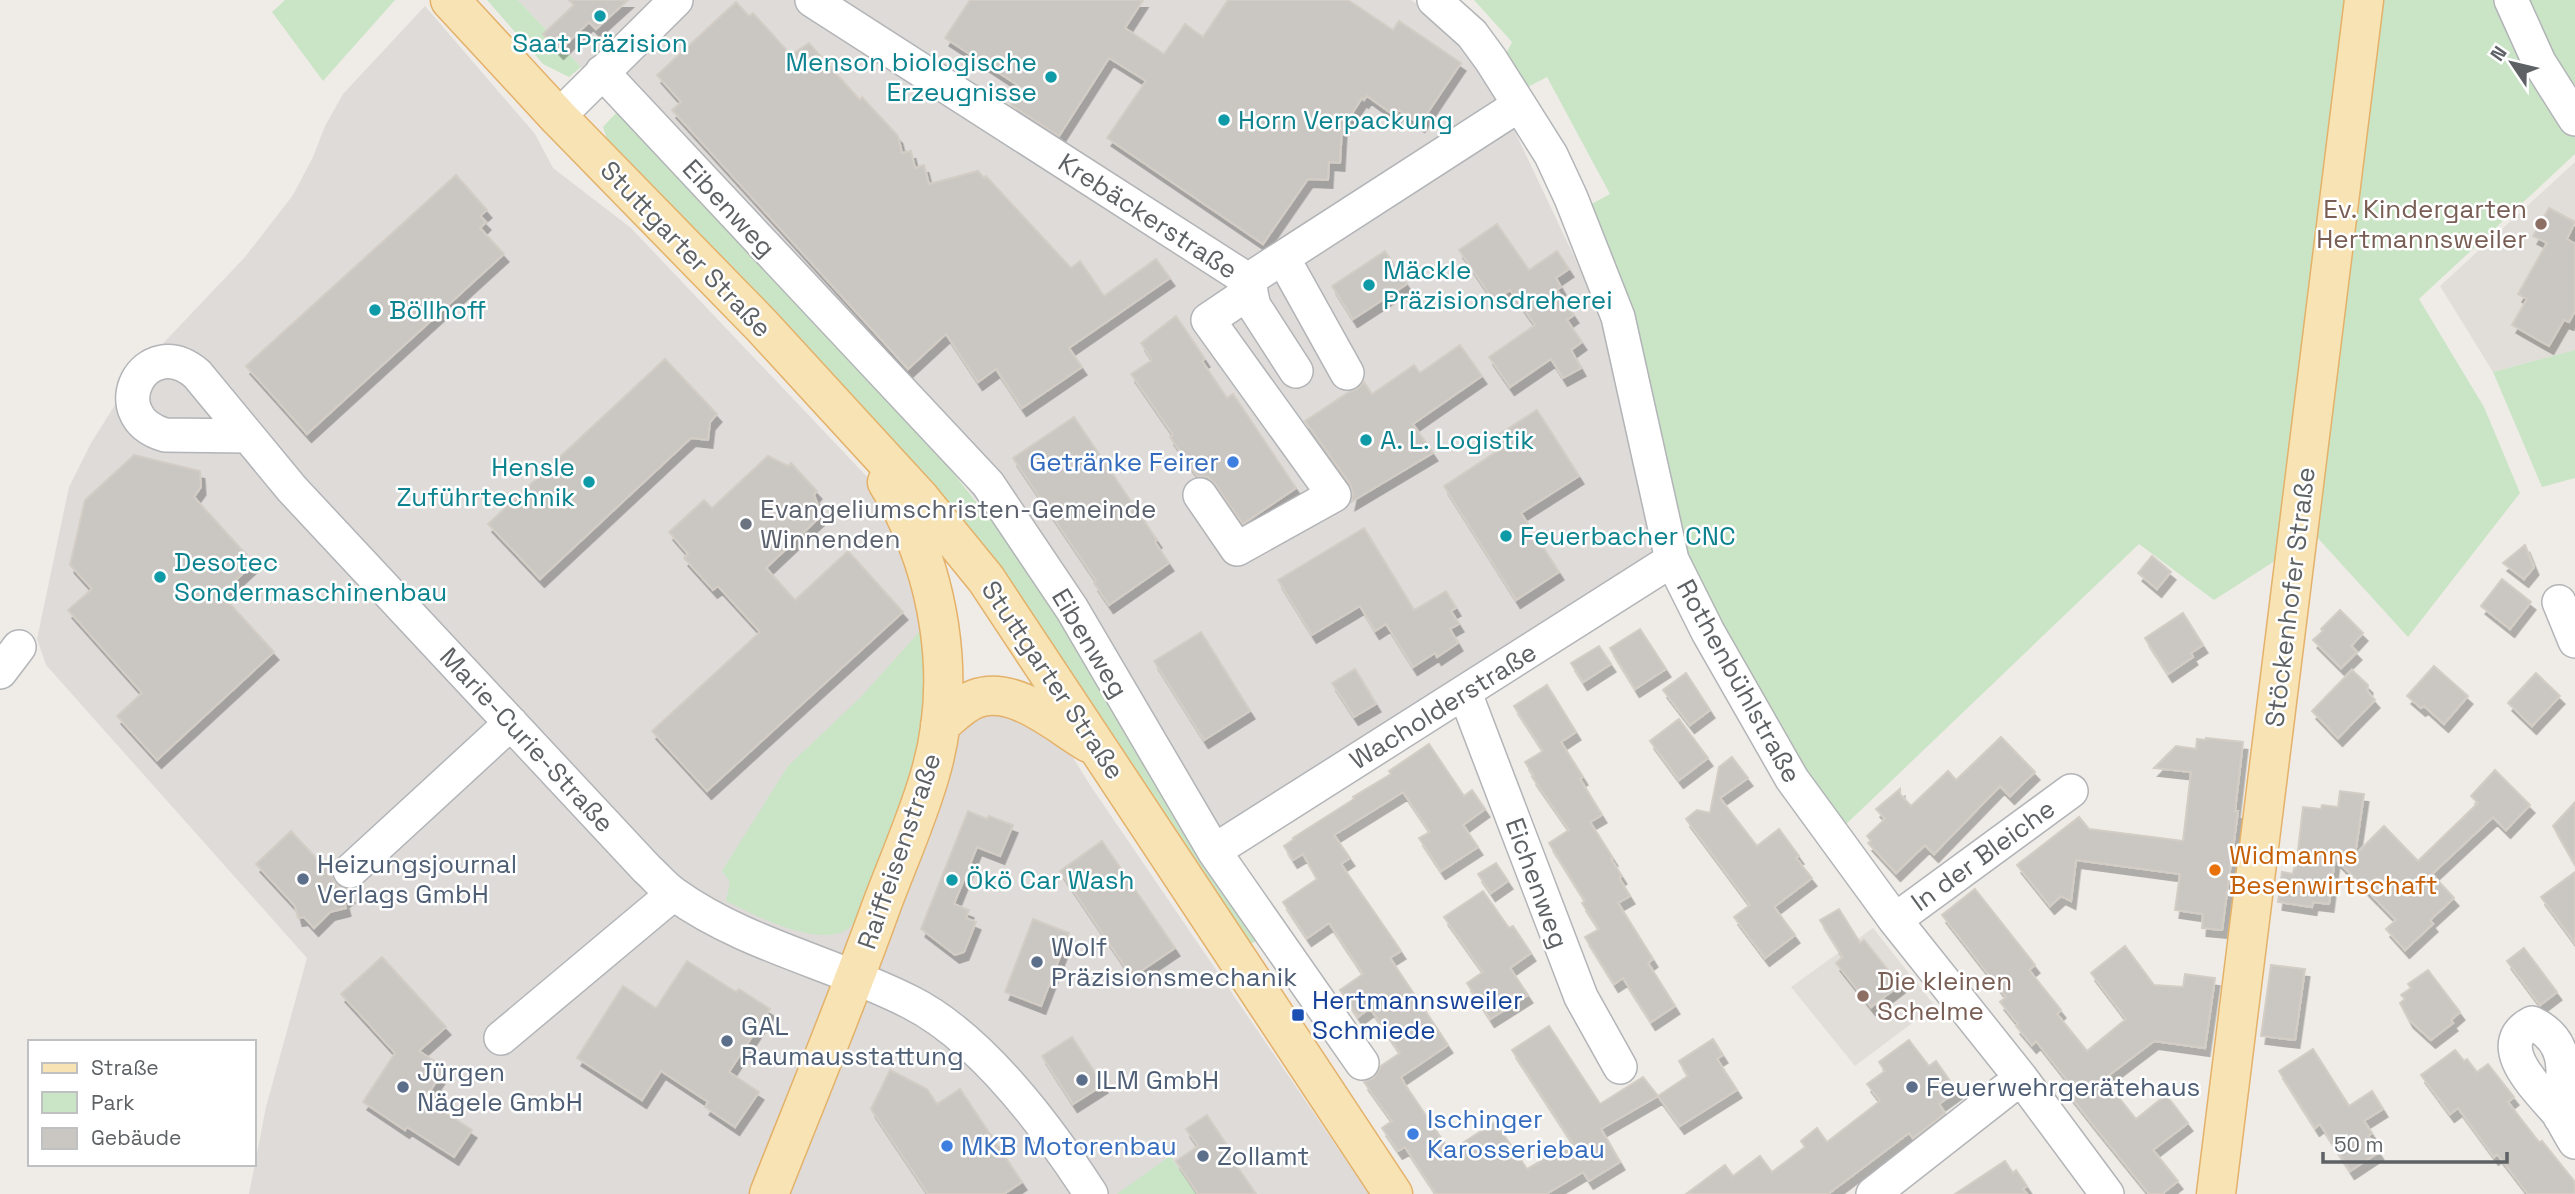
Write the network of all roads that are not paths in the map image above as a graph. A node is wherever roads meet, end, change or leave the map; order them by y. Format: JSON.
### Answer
{"nodes":[{"id":1,"x":450,"y":0,"type":"edge"},
{"id":2,"x":676,"y":0,"type":"edge"},
{"id":3,"x":812,"y":0,"type":"edge"},
{"id":4,"x":1434,"y":0,"type":"edge"},
{"id":5,"x":2364,"y":0,"type":"edge"},
{"id":6,"x":2511,"y":0,"type":"edge"},
{"id":7,"x":602,"y":72,"type":"junction"},
{"id":8,"x":1519,"y":105,"type":"junction"},
{"id":9,"x":558,"y":117,"type":"junction"},
{"id":10,"x":2575,"y":119,"type":"edge"},
{"id":11,"x":1283,"y":258,"type":"junction"},
{"id":12,"x":1250,"y":286,"type":"junction"},
{"id":13,"x":1296,"y":371,"type":"dead end"},
{"id":14,"x":1347,"y":373,"type":"dead end"},
{"id":15,"x":853,"y":426,"type":"junction"},
{"id":16,"x":248,"y":436,"type":"dead end"},
{"id":17,"x":1200,"y":495,"type":"dead end"},
{"id":18,"x":1672,"y":560,"type":"junction"},
{"id":19,"x":2559,"y":602,"type":"dead end"},
{"id":20,"x":2575,"y":641,"type":"edge"},
{"id":21,"x":1465,"y":694,"type":"junction"},
{"id":22,"x":511,"y":723,"type":"junction"},
{"id":23,"x":940,"y":725,"type":"junction"},
{"id":24,"x":1100,"y":749,"type":"junction"},
{"id":25,"x":2071,"y":791,"type":"dead end"},
{"id":26,"x":1214,"y":851,"type":"junction"},
{"id":27,"x":350,"y":871,"type":"dead end"},
{"id":28,"x":673,"y":894,"type":"junction"},
{"id":29,"x":1895,"y":920,"type":"junction"},
{"id":30,"x":856,"y":978,"type":"junction"},
{"id":31,"x":501,"y":1038,"type":"dead end"},
{"id":32,"x":1362,"y":1063,"type":"dead end"},
{"id":33,"x":1620,"y":1067,"type":"dead end"},
{"id":34,"x":2021,"y":1078,"type":"junction"},
{"id":35,"x":769,"y":1194,"type":"edge"},
{"id":36,"x":1091,"y":1194,"type":"edge"},
{"id":37,"x":1392,"y":1194,"type":"edge"},
{"id":38,"x":1873,"y":1194,"type":"edge"},
{"id":39,"x":2107,"y":1194,"type":"edge"},
{"id":40,"x":2216,"y":1194,"type":"edge"}],
"edges":[{"from":1,"to":9,"type":"main road","name":"Stuttgarter Straße"},
{"from":2,"to":7,"type":"street"},
{"from":3,"to":12,"type":"street","name":"Krebäckerstraße"},
{"from":4,"to":8,"type":"street","name":"Rothenbühlstraße"},
{"from":5,"to":40,"type":"main road","name":"Stöckenhofer Straße"},
{"from":6,"to":10,"type":"street"},
{"from":7,"to":9,"type":"street"},
{"from":7,"to":26,"type":"street","name":"Eibenweg"},
{"from":8,"to":11,"type":"street","name":"Krebäckerstraße"},
{"from":8,"to":18,"type":"street","name":"Rothenbühlstraße"},
{"from":9,"to":15,"type":"main road","name":"Stuttgarter Straße"},
{"from":11,"to":12,"type":"street","name":"Krebäckerstraße"},
{"from":11,"to":14,"type":"street"},
{"from":12,"to":13,"type":"street"},
{"from":12,"to":17,"type":"street"},
{"from":15,"to":23,"type":"main road","name":"Raiffeisenstraße"},
{"from":15,"to":24,"type":"main road","name":"Stuttgarter Straße"},
{"from":16,"to":22,"type":"street","name":"Marie-Curie-Straße"},
{"from":18,"to":21,"type":"street","name":"Wacholderstraße"},
{"from":18,"to":29,"type":"street","name":"Rothenbühlstraße"},
{"from":19,"to":20,"type":"street"},
{"from":21,"to":26,"type":"street","name":"Wacholderstraße"},
{"from":21,"to":33,"type":"street","name":"Eichenweg"},
{"from":22,"to":27,"type":"street"},
{"from":22,"to":28,"type":"street","name":"Marie-Curie-Straße"},
{"from":23,"to":24,"type":"main road"},
{"from":23,"to":30,"type":"main road","name":"Raiffeisenstraße"},
{"from":24,"to":37,"type":"main road","name":"Stuttgarter Straße"},
{"from":25,"to":29,"type":"street","name":"In der Bleiche"},
{"from":26,"to":32,"type":"street","name":"Eibenweg"},
{"from":28,"to":30,"type":"street","name":"Marie-Curie-Straße"},
{"from":28,"to":31,"type":"street"},
{"from":29,"to":34,"type":"street","name":"Rothenbühlstraße"},
{"from":30,"to":35,"type":"main road","name":"Raiffeisenstraße"},
{"from":30,"to":36,"type":"street","name":"Marie-Curie-Straße"},
{"from":34,"to":38,"type":"street"},
{"from":34,"to":39,"type":"street","name":"Rothenbühlstraße"}]}
